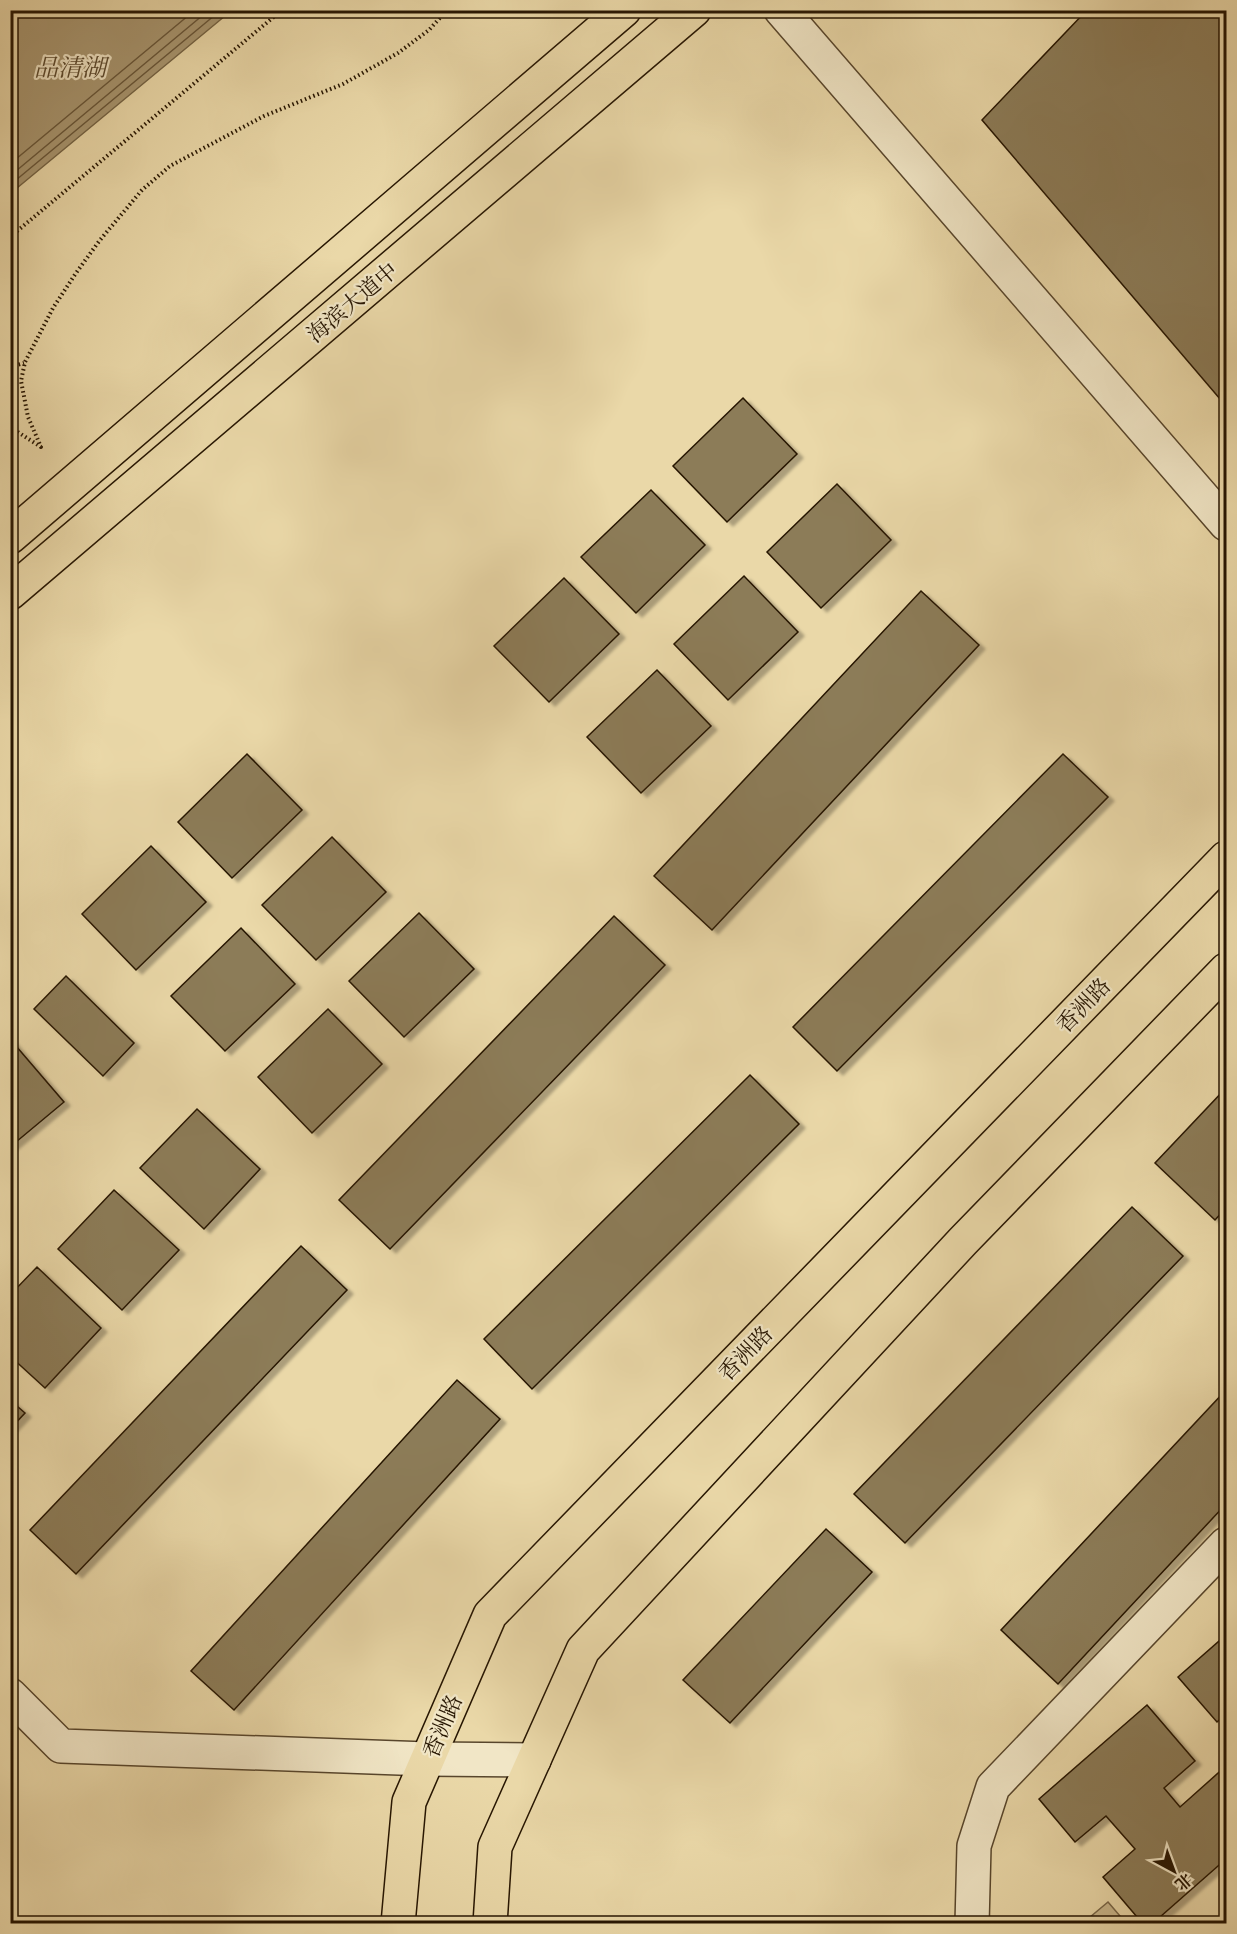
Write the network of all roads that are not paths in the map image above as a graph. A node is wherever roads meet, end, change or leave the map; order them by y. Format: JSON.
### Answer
{"nodes":[{"id":1,"x":624,"y":10,"type":"edge"},
{"id":2,"x":694,"y":10,"type":"edge"},
{"id":3,"x":781,"y":10,"type":"edge"},
{"id":4,"x":1227,"y":524,"type":"edge"},
{"id":5,"x":10,"y":537,"type":"edge"},
{"id":6,"x":10,"y":593,"type":"edge"},
{"id":7,"x":1227,"y":858,"type":"edge"},
{"id":8,"x":1227,"y":970,"type":"edge"},
{"id":9,"x":1227,"y":1544,"type":"edge"},
{"id":10,"x":10,"y":1695,"type":"edge"},
{"id":11,"x":428,"y":1759,"type":"junction"},
{"id":12,"x":534,"y":1760,"type":"junction"},
{"id":13,"x":398,"y":1923,"type":"edge"},
{"id":14,"x":490,"y":1923,"type":"edge"},
{"id":15,"x":972,"y":1923,"type":"edge"}],
"edges":[{"from":1,"to":5,"type":"main road","name":"海滨大道中"},
{"from":2,"to":6,"type":"main road","name":"海滨大道中"},
{"from":3,"to":4,"type":"street"},
{"from":7,"to":11,"type":"main road","name":"香洲路"},
{"from":8,"to":12,"type":"main road"},
{"from":9,"to":15,"type":"street"},
{"from":10,"to":11,"type":"street"},
{"from":11,"to":12,"type":"street"},
{"from":11,"to":13,"type":"main road","name":"香洲路"},
{"from":12,"to":14,"type":"main road"}]}
